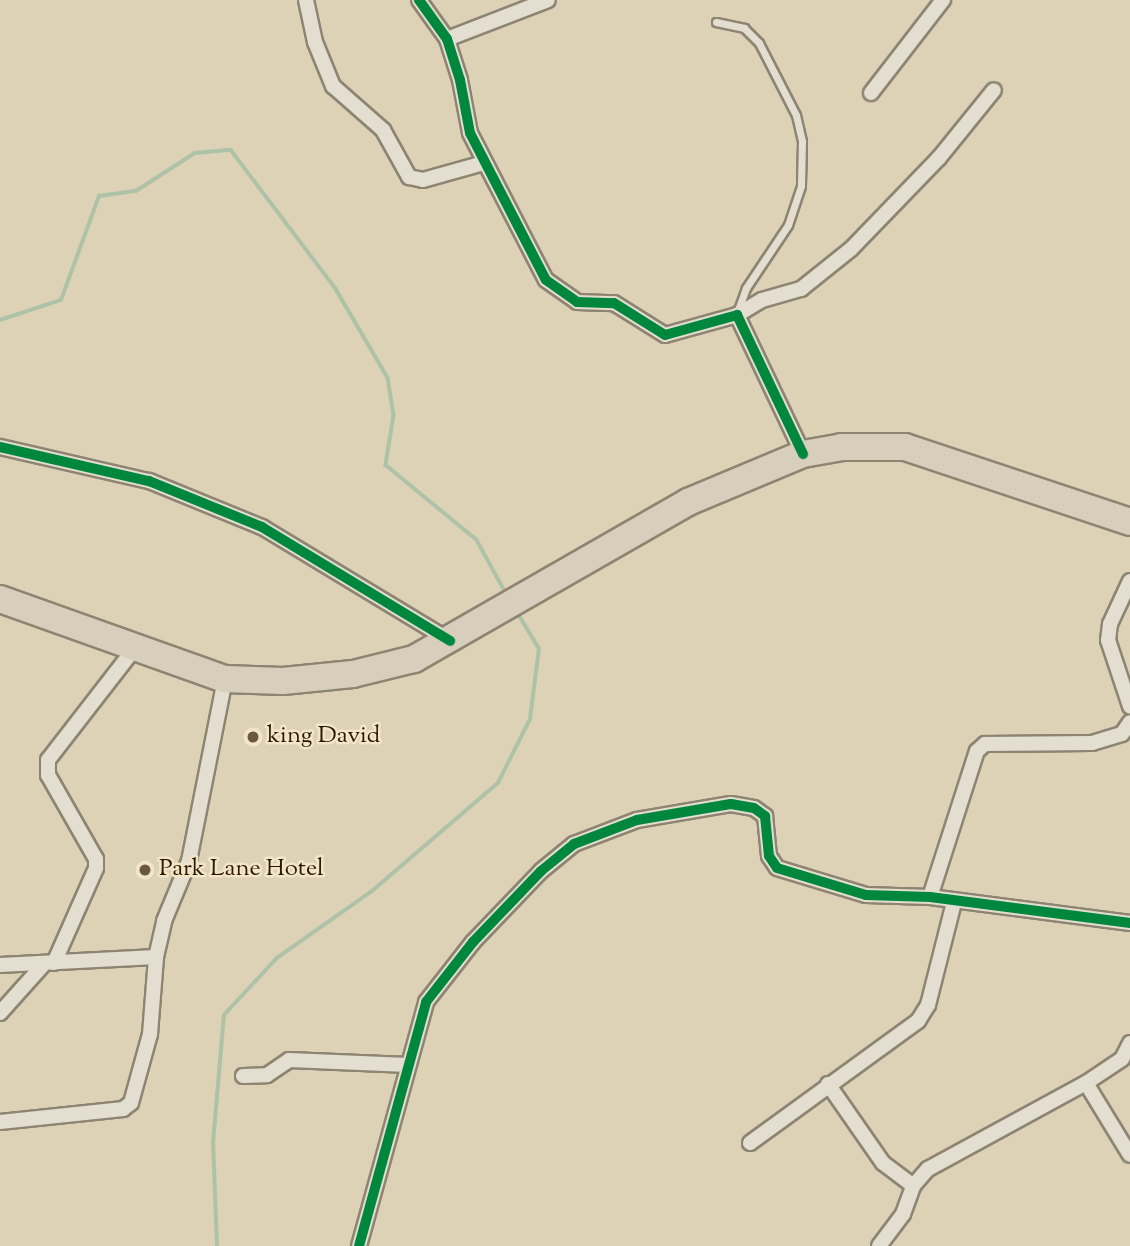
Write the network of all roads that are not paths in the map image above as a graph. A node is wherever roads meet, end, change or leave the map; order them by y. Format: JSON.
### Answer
{"nodes":[{"id":1,"x":306,"y":0,"type":"edge"},
{"id":2,"x":419,"y":0,"type":"edge"},
{"id":3,"x":548,"y":0,"type":"edge"},
{"id":4,"x":943,"y":0,"type":"edge"},
{"id":5,"x":716,"y":22,"type":"dead end"},
{"id":6,"x":447,"y":39,"type":"junction"},
{"id":7,"x":994,"y":90,"type":"dead end"},
{"id":8,"x":871,"y":93,"type":"dead end"},
{"id":9,"x":484,"y":163,"type":"junction"},
{"id":10,"x":737,"y":315,"type":"junction"},
{"id":11,"x":0,"y":447,"type":"edge"},
{"id":12,"x":800,"y":449,"type":"junction"},
{"id":13,"x":1060,"y":493,"type":"junction"},
{"id":14,"x":1130,"y":511,"type":"edge"},
{"id":15,"x":1130,"y":522,"type":"edge"},
{"id":16,"x":1130,"y":581,"type":"edge"},
{"id":17,"x":0,"y":599,"type":"edge"},
{"id":18,"x":450,"y":641,"type":"junction"},
{"id":19,"x":134,"y":649,"type":"junction"},
{"id":20,"x":225,"y":679,"type":"junction"},
{"id":21,"x":1130,"y":706,"type":"edge"},
{"id":22,"x":1130,"y":722,"type":"edge"},
{"id":23,"x":930,"y":897,"type":"junction"},
{"id":24,"x":954,"y":902,"type":"junction"},
{"id":25,"x":1130,"y":923,"type":"edge"},
{"id":26,"x":156,"y":957,"type":"junction"},
{"id":27,"x":49,"y":964,"type":"junction"},
{"id":28,"x":0,"y":965,"type":"edge"},
{"id":29,"x":0,"y":1013,"type":"edge"},
{"id":30,"x":1130,"y":1044,"type":"edge"},
{"id":31,"x":408,"y":1065,"type":"junction"},
{"id":32,"x":243,"y":1076,"type":"dead end"},
{"id":33,"x":1086,"y":1083,"type":"junction"},
{"id":34,"x":828,"y":1084,"type":"junction"},
{"id":35,"x":0,"y":1122,"type":"edge"},
{"id":36,"x":750,"y":1143,"type":"dead end"},
{"id":37,"x":1130,"y":1155,"type":"edge"},
{"id":38,"x":913,"y":1186,"type":"junction"},
{"id":39,"x":885,"y":1244,"type":"edge"},
{"id":40,"x":359,"y":1246,"type":"edge"}],
"edges":[{"from":1,"to":9,"type":"street"},
{"from":2,"to":6,"type":"street"},
{"from":3,"to":6,"type":"street"},
{"from":4,"to":8,"type":"street"},
{"from":5,"to":10,"type":"lane"},
{"from":6,"to":9,"type":"street"},
{"from":7,"to":10,"type":"street"},
{"from":9,"to":10,"type":"street"},
{"from":10,"to":12,"type":"street"},
{"from":11,"to":18,"type":"street"},
{"from":12,"to":13,"type":"highway"},
{"from":12,"to":18,"type":"highway"},
{"from":13,"to":14,"type":"highway"},
{"from":13,"to":15,"type":"highway"},
{"from":16,"to":21,"type":"street"},
{"from":17,"to":19,"type":"highway"},
{"from":18,"to":20,"type":"highway"},
{"from":19,"to":20,"type":"highway"},
{"from":19,"to":27,"type":"street"},
{"from":20,"to":26,"type":"street"},
{"from":22,"to":23,"type":"street"},
{"from":23,"to":24,"type":"street"},
{"from":23,"to":31,"type":"street"},
{"from":24,"to":25,"type":"street"},
{"from":24,"to":34,"type":"street"},
{"from":26,"to":27,"type":"street"},
{"from":26,"to":35,"type":"street"},
{"from":27,"to":28,"type":"street"},
{"from":27,"to":29,"type":"street"},
{"from":30,"to":33,"type":"street"},
{"from":31,"to":32,"type":"street"},
{"from":31,"to":40,"type":"street"},
{"from":33,"to":37,"type":"street"},
{"from":33,"to":38,"type":"street"},
{"from":34,"to":36,"type":"street"},
{"from":34,"to":38,"type":"street"},
{"from":38,"to":39,"type":"street"}]}
